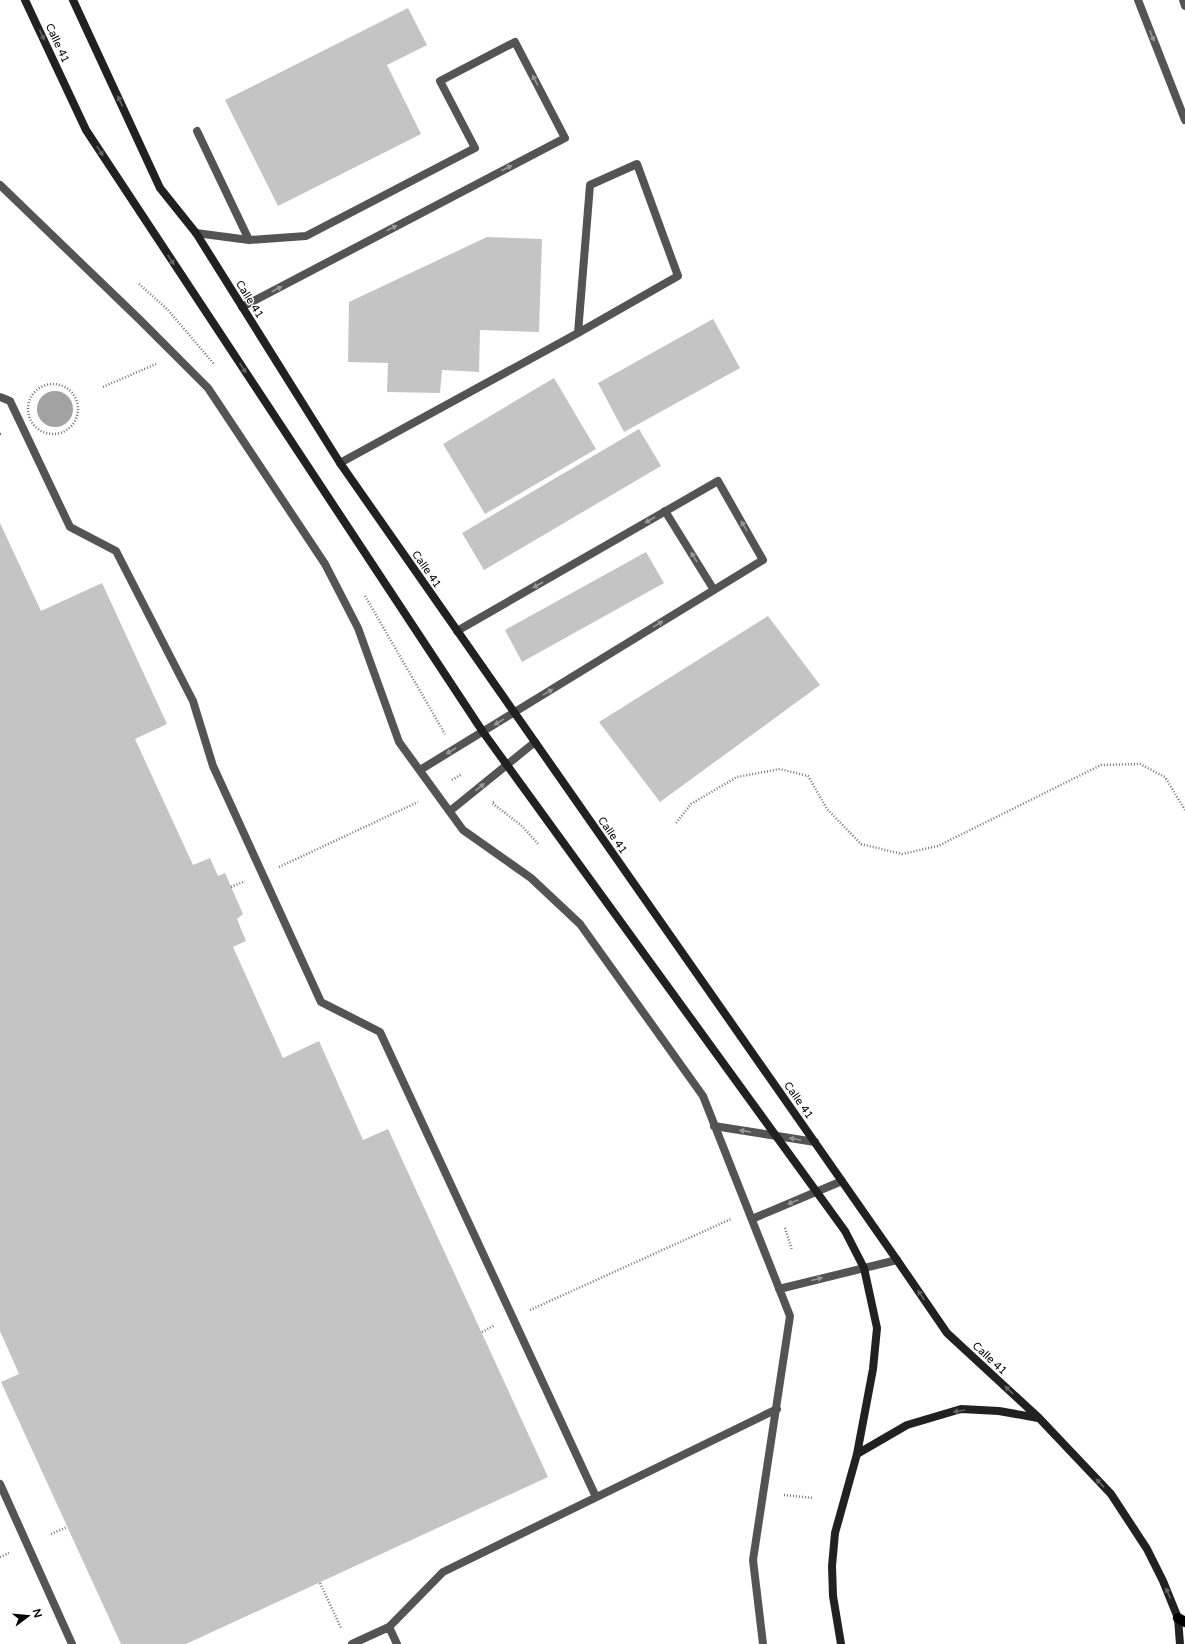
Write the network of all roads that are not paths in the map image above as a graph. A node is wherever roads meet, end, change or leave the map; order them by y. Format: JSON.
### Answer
{"nodes":[{"id":1,"x":25,"y":0,"type":"edge"},
{"id":2,"x":73,"y":0,"type":"edge"},
{"id":3,"x":1138,"y":0,"type":"edge"},
{"id":4,"x":1183,"y":0,"type":"edge"},
{"id":5,"x":1185,"y":6,"type":"edge"},
{"id":6,"x":1185,"y":120,"type":"edge"},
{"id":7,"x":197,"y":131,"type":"dead end"},
{"id":8,"x":0,"y":185,"type":"edge"},
{"id":9,"x":196,"y":233,"type":"junction"},
{"id":10,"x":249,"y":240,"type":"junction"},
{"id":11,"x":242,"y":307,"type":"junction"},
{"id":12,"x":578,"y":333,"type":"junction"},
{"id":13,"x":0,"y":397,"type":"edge"},
{"id":14,"x":340,"y":463,"type":"junction"},
{"id":15,"x":665,"y":511,"type":"junction"},
{"id":16,"x":714,"y":590,"type":"junction"},
{"id":17,"x":457,"y":631,"type":"junction"},
{"id":18,"x":514,"y":712,"type":"junction"},
{"id":19,"x":483,"y":732,"type":"junction"},
{"id":20,"x":535,"y":742,"type":"junction"},
{"id":21,"x":508,"y":764,"type":"junction"},
{"id":22,"x":420,"y":770,"type":"junction"},
{"id":23,"x":450,"y":811,"type":"junction"},
{"id":24,"x":714,"y":1126,"type":"junction"},
{"id":25,"x":776,"y":1136,"type":"junction"},
{"id":26,"x":815,"y":1142,"type":"junction"},
{"id":27,"x":842,"y":1181,"type":"junction"},
{"id":28,"x":817,"y":1192,"type":"junction"},
{"id":29,"x":752,"y":1219,"type":"junction"},
{"id":30,"x":897,"y":1260,"type":"junction"},
{"id":31,"x":864,"y":1268,"type":"junction"},
{"id":32,"x":779,"y":1289,"type":"junction"},
{"id":33,"x":777,"y":1408,"type":"junction"},
{"id":34,"x":1039,"y":1418,"type":"junction"},
{"id":35,"x":857,"y":1454,"type":"junction"},
{"id":36,"x":0,"y":1484,"type":"edge"},
{"id":37,"x":596,"y":1497,"type":"junction"},
{"id":38,"x":1181,"y":1620,"type":"edge"},
{"id":39,"x":389,"y":1627,"type":"junction"},
{"id":40,"x":72,"y":1644,"type":"edge"},
{"id":41,"x":352,"y":1644,"type":"edge"},
{"id":42,"x":397,"y":1644,"type":"edge"},
{"id":43,"x":763,"y":1644,"type":"edge"},
{"id":44,"x":842,"y":1644,"type":"edge"},
{"id":45,"x":1180,"y":1644,"type":"edge"}],
"edges":[{"from":1,"to":19,"type":"main road","name":"Calle 41","one_way":true},
{"from":9,"to":2,"type":"main road","name":"Calle 41","one_way":true},
{"from":3,"to":6,"type":"street","one_way":true},
{"from":4,"to":5,"type":"street"},
{"from":7,"to":10,"type":"street"},
{"from":8,"to":22,"type":"street"},
{"from":9,"to":10,"type":"street"},
{"from":9,"to":11,"type":"main road","name":"Calle 41"},
{"from":11,"to":10,"type":"street","one_way":true},
{"from":11,"to":14,"type":"main road","name":"Calle 41"},
{"from":12,"to":12,"type":"street"},
{"from":12,"to":14,"type":"street"},
{"from":13,"to":37,"type":"street"},
{"from":14,"to":17,"type":"main road","name":"Calle 41"},
{"from":16,"to":15,"type":"street","one_way":true},
{"from":16,"to":15,"type":"street","one_way":true},
{"from":15,"to":17,"type":"street","one_way":true},
{"from":18,"to":16,"type":"street","one_way":true},
{"from":17,"to":18,"type":"main road","name":"Calle 41"},
{"from":18,"to":19,"type":"street","one_way":true},
{"from":18,"to":20,"type":"main road","name":"Calle 41"},
{"from":19,"to":21,"type":"main road","name":"Calle 41"},
{"from":19,"to":22,"type":"street","one_way":true},
{"from":20,"to":21,"type":"street"},
{"from":20,"to":26,"type":"main road","name":"Calle 41"},
{"from":23,"to":21,"type":"street","one_way":true},
{"from":21,"to":25,"type":"main road","name":"Calle 41"},
{"from":22,"to":23,"type":"street"},
{"from":23,"to":24,"type":"street"},
{"from":25,"to":24,"type":"street","one_way":true},
{"from":24,"to":29,"type":"street"},
{"from":26,"to":25,"type":"street","one_way":true},
{"from":25,"to":28,"type":"main road","name":"Calle 41"},
{"from":26,"to":27,"type":"main road","name":"Calle 41"},
{"from":27,"to":28,"type":"street"},
{"from":27,"to":30,"type":"main road","name":"Calle 41"},
{"from":28,"to":29,"type":"street","one_way":true},
{"from":28,"to":31,"type":"main road","name":"Calle 41"},
{"from":29,"to":32,"type":"street"},
{"from":30,"to":31,"type":"street"},
{"from":34,"to":30,"type":"main road","name":"Calle 41","one_way":true},
{"from":32,"to":31,"type":"street","one_way":true},
{"from":31,"to":35,"type":"main road","name":"Calle 41"},
{"from":32,"to":33,"type":"street"},
{"from":33,"to":37,"type":"street"},
{"from":33,"to":43,"type":"street"},
{"from":34,"to":35,"type":"main road","one_way":true},
{"from":38,"to":34,"type":"main road","name":"Calle 41","one_way":true},
{"from":35,"to":44,"type":"main road","name":"Calle 41"},
{"from":36,"to":40,"type":"street"},
{"from":37,"to":39,"type":"street"},
{"from":38,"to":45,"type":"main road","name":"Calle 41"},
{"from":39,"to":41,"type":"street"},
{"from":39,"to":42,"type":"street"}]}
